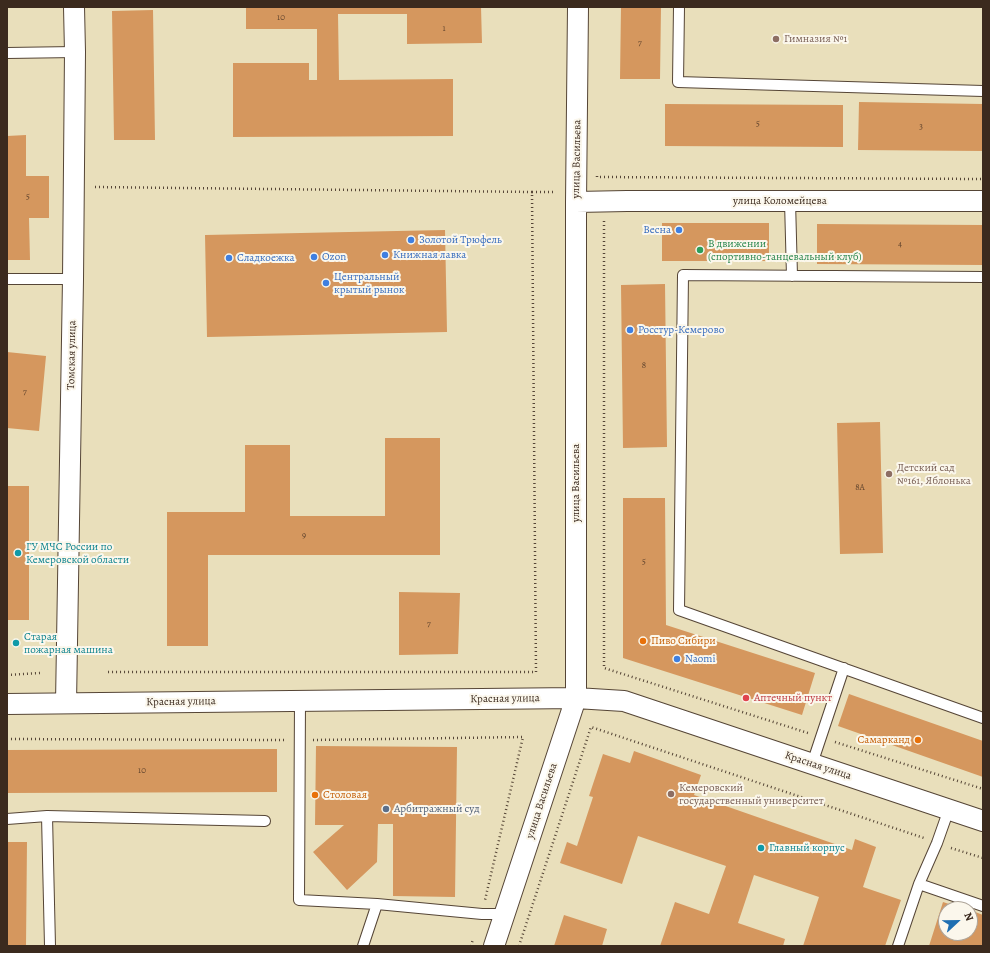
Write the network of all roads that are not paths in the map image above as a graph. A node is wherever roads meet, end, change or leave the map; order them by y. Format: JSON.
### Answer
{"nodes":[{"id":1,"x":74,"y":7,"type":"edge"},
{"id":2,"x":578,"y":7,"type":"edge"},
{"id":3,"x":679,"y":7,"type":"edge"},
{"id":4,"x":7,"y":52,"type":"edge"},
{"id":5,"x":75,"y":52,"type":"junction"},
{"id":6,"x":983,"y":91,"type":"edge"},
{"id":7,"x":790,"y":201,"type":"junction"},
{"id":8,"x":983,"y":201,"type":"edge"},
{"id":9,"x":576,"y":202,"type":"junction"},
{"id":10,"x":792,"y":276,"type":"junction"},
{"id":11,"x":983,"y":277,"type":"edge"},
{"id":12,"x":7,"y":279,"type":"edge"},
{"id":13,"x":73,"y":279,"type":"junction"},
{"id":14,"x":844,"y":668,"type":"junction"},
{"id":15,"x":576,"y":698,"type":"junction"},
{"id":16,"x":300,"y":701,"type":"junction"},
{"id":17,"x":66,"y":703,"type":"junction"},
{"id":18,"x":7,"y":704,"type":"edge"},
{"id":19,"x":983,"y":718,"type":"edge"},
{"id":20,"x":812,"y":764,"type":"junction"},
{"id":21,"x":949,"y":809,"type":"junction"},
{"id":22,"x":47,"y":816,"type":"junction"},
{"id":23,"x":7,"y":819,"type":"edge"},
{"id":24,"x":265,"y":821,"type":"dead end"},
{"id":25,"x":983,"y":821,"type":"edge"},
{"id":26,"x":919,"y":884,"type":"junction"},
{"id":27,"x":377,"y":904,"type":"junction"},
{"id":28,"x":983,"y":906,"type":"edge"},
{"id":29,"x":506,"y":914,"type":"junction"},
{"id":30,"x":50,"y":946,"type":"edge"},
{"id":31,"x":363,"y":946,"type":"edge"},
{"id":32,"x":494,"y":946,"type":"edge"},
{"id":33,"x":898,"y":946,"type":"edge"}],
"edges":[{"from":1,"to":5,"type":"street","name":"Томская улица"},
{"from":2,"to":9,"type":"street","name":"улица Васильева"},
{"from":3,"to":6,"type":"lane"},
{"from":4,"to":5,"type":"lane"},
{"from":5,"to":13,"type":"street","name":"Томская улица"},
{"from":7,"to":8,"type":"street","name":"улица Коломейцева"},
{"from":7,"to":9,"type":"street","name":"улица Коломейцева"},
{"from":7,"to":10,"type":"lane"},
{"from":9,"to":15,"type":"street","name":"улица Васильева"},
{"from":10,"to":11,"type":"lane"},
{"from":10,"to":14,"type":"lane"},
{"from":12,"to":13,"type":"lane"},
{"from":13,"to":17,"type":"street","name":"Томская улица"},
{"from":14,"to":19,"type":"lane"},
{"from":14,"to":20,"type":"lane"},
{"from":15,"to":16,"type":"street","name":"Красная улица"},
{"from":15,"to":20,"type":"street","name":"Красная улица"},
{"from":15,"to":29,"type":"street","name":"улица Васильева"},
{"from":16,"to":17,"type":"street","name":"Красная улица"},
{"from":16,"to":27,"type":"lane"},
{"from":17,"to":18,"type":"street","name":"Красная улица"},
{"from":20,"to":21,"type":"street","name":"Красная улица"},
{"from":21,"to":25,"type":"street","name":"Красная улица"},
{"from":21,"to":26,"type":"lane"},
{"from":22,"to":23,"type":"lane"},
{"from":22,"to":24,"type":"lane"},
{"from":22,"to":30,"type":"lane"},
{"from":26,"to":28,"type":"lane"},
{"from":26,"to":33,"type":"lane"},
{"from":27,"to":29,"type":"lane"},
{"from":27,"to":31,"type":"lane"},
{"from":29,"to":32,"type":"street","name":"улица Васильева"}]}
